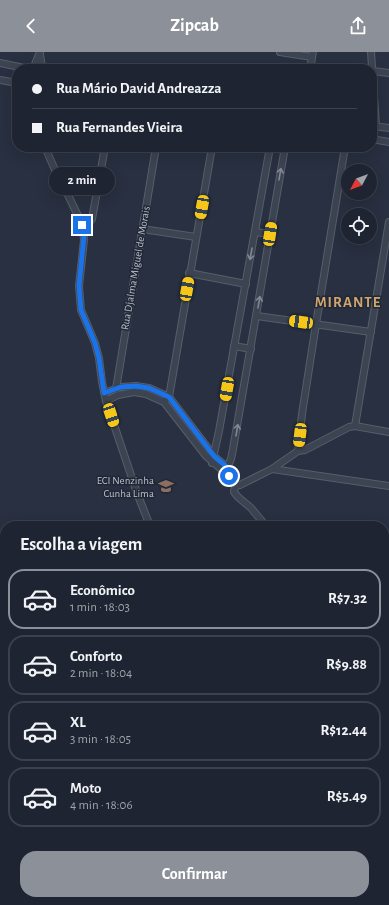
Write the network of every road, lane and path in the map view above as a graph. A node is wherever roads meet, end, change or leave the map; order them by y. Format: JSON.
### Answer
{"nodes":[{"id":1,"x":280,"y":52,"type":"edge"},
{"id":2,"x":371,"y":52,"type":"edge"},
{"id":3,"x":40,"y":53,"type":"edge"},
{"id":4,"x":312,"y":54,"type":"edge"},
{"id":5,"x":0,"y":63,"type":"edge"},
{"id":6,"x":34,"y":64,"type":"edge"},
{"id":7,"x":43,"y":64,"type":"edge"},
{"id":8,"x":311,"y":64,"type":"edge"},
{"id":9,"x":372,"y":64,"type":"edge"},
{"id":10,"x":12,"y":65,"type":"edge"},
{"id":11,"x":377,"y":72,"type":"edge"},
{"id":12,"x":389,"y":73,"type":"edge"},
{"id":13,"x":0,"y":80,"type":"edge"},
{"id":14,"x":12,"y":82,"type":"edge"},
{"id":15,"x":377,"y":126,"type":"edge"},
{"id":16,"x":389,"y":128,"type":"edge"},
{"id":17,"x":377,"y":140,"type":"edge"},
{"id":18,"x":389,"y":142,"type":"edge"},
{"id":19,"x":47,"y":152,"type":"edge"},
{"id":20,"x":104,"y":152,"type":"edge"},
{"id":21,"x":155,"y":152,"type":"edge"},
{"id":22,"x":211,"y":152,"type":"edge"},
{"id":23,"x":269,"y":152,"type":"edge"},
{"id":24,"x":284,"y":152,"type":"edge"},
{"id":25,"x":344,"y":152,"type":"edge"},
{"id":26,"x":389,"y":222,"type":"edge"},
{"id":27,"x":142,"y":229,"type":"junction"},
{"id":28,"x":84,"y":230,"type":"junction"},
{"id":29,"x":255,"y":232,"type":"junction"},
{"id":30,"x":270,"y":234,"type":"junction"},
{"id":31,"x":196,"y":237,"type":"junction"},
{"id":32,"x":386,"y":263,"type":"edge"},
{"id":33,"x":190,"y":273,"type":"junction"},
{"id":34,"x":246,"y":284,"type":"junction"},
{"id":35,"x":256,"y":316,"type":"junction"},
{"id":36,"x":316,"y":324,"type":"junction"},
{"id":37,"x":371,"y":332,"type":"junction"},
{"id":38,"x":234,"y":346,"type":"junction"},
{"id":39,"x":251,"y":350,"type":"junction"},
{"id":40,"x":116,"y":389,"type":"junction"},
{"id":41,"x":104,"y":393,"type":"junction"},
{"id":42,"x":156,"y":394,"type":"junction"},
{"id":43,"x":169,"y":397,"type":"junction"},
{"id":44,"x":106,"y":401,"type":"junction"},
{"id":45,"x":164,"y":402,"type":"junction"},
{"id":46,"x":355,"y":426,"type":"junction"},
{"id":47,"x":389,"y":432,"type":"edge"},
{"id":48,"x":298,"y":451,"type":"junction"},
{"id":49,"x":213,"y":459,"type":"junction"},
{"id":50,"x":272,"y":468,"type":"junction"},
{"id":51,"x":227,"y":472,"type":"junction"},
{"id":52,"x":234,"y":486,"type":"junction"},
{"id":53,"x":389,"y":486,"type":"edge"},
{"id":54,"x":148,"y":521,"type":"edge"},
{"id":55,"x":262,"y":521,"type":"edge"}],
"edges":[{"from":1,"to":4,"type":"street"},
{"from":2,"to":9,"type":"street"},
{"from":3,"to":6,"type":"street"},
{"from":3,"to":7,"type":"street"},
{"from":4,"to":8,"type":"street"},
{"from":5,"to":10,"type":"street"},
{"from":11,"to":12,"type":"street"},
{"from":13,"to":14,"type":"street"},
{"from":15,"to":16,"type":"street"},
{"from":17,"to":18,"type":"street"},
{"from":19,"to":28,"type":"street"},
{"from":20,"to":28,"type":"street"},
{"from":21,"to":27,"type":"street","name":"Rua Djalma Miguel de Morais"},
{"from":22,"to":31,"type":"street"},
{"from":23,"to":29,"type":"street"},
{"from":30,"to":24,"type":"street","one_way":true},
{"from":25,"to":36,"type":"street"},
{"from":26,"to":32,"type":"street"},
{"from":27,"to":31,"type":"street"},
{"from":27,"to":40,"type":"street","name":"Rua Djalma Miguel de Morais"},
{"from":28,"to":41,"type":"street"},
{"from":29,"to":30,"type":"street"},
{"from":29,"to":34,"type":"street","one_way":true},
{"from":35,"to":30,"type":"street","one_way":true},
{"from":31,"to":33,"type":"street"},
{"from":32,"to":37,"type":"street"},
{"from":33,"to":34,"type":"street"},
{"from":33,"to":43,"type":"street"},
{"from":34,"to":38,"type":"street"},
{"from":35,"to":36,"type":"street"},
{"from":35,"to":39,"type":"street"},
{"from":36,"to":37,"type":"street"},
{"from":36,"to":48,"type":"street"},
{"from":37,"to":46,"type":"street"},
{"from":38,"to":39,"type":"street"},
{"from":38,"to":49,"type":"street"},
{"from":51,"to":39,"type":"street","one_way":true},
{"from":40,"to":41,"type":"street"},
{"from":40,"to":42,"type":"street"},
{"from":41,"to":44,"type":"street"},
{"from":42,"to":43,"type":"street"},
{"from":42,"to":44,"type":"street"},
{"from":42,"to":45,"type":"street"},
{"from":43,"to":45,"type":"street"},
{"from":43,"to":49,"type":"street"},
{"from":44,"to":54,"type":"street"},
{"from":45,"to":49,"type":"street"},
{"from":46,"to":47,"type":"street"},
{"from":46,"to":48,"type":"street"},
{"from":48,"to":50,"type":"street"},
{"from":49,"to":51,"type":"street"},
{"from":50,"to":52,"type":"street"},
{"from":50,"to":53,"type":"street"},
{"from":51,"to":52,"type":"street"},
{"from":52,"to":55,"type":"street"}]}
